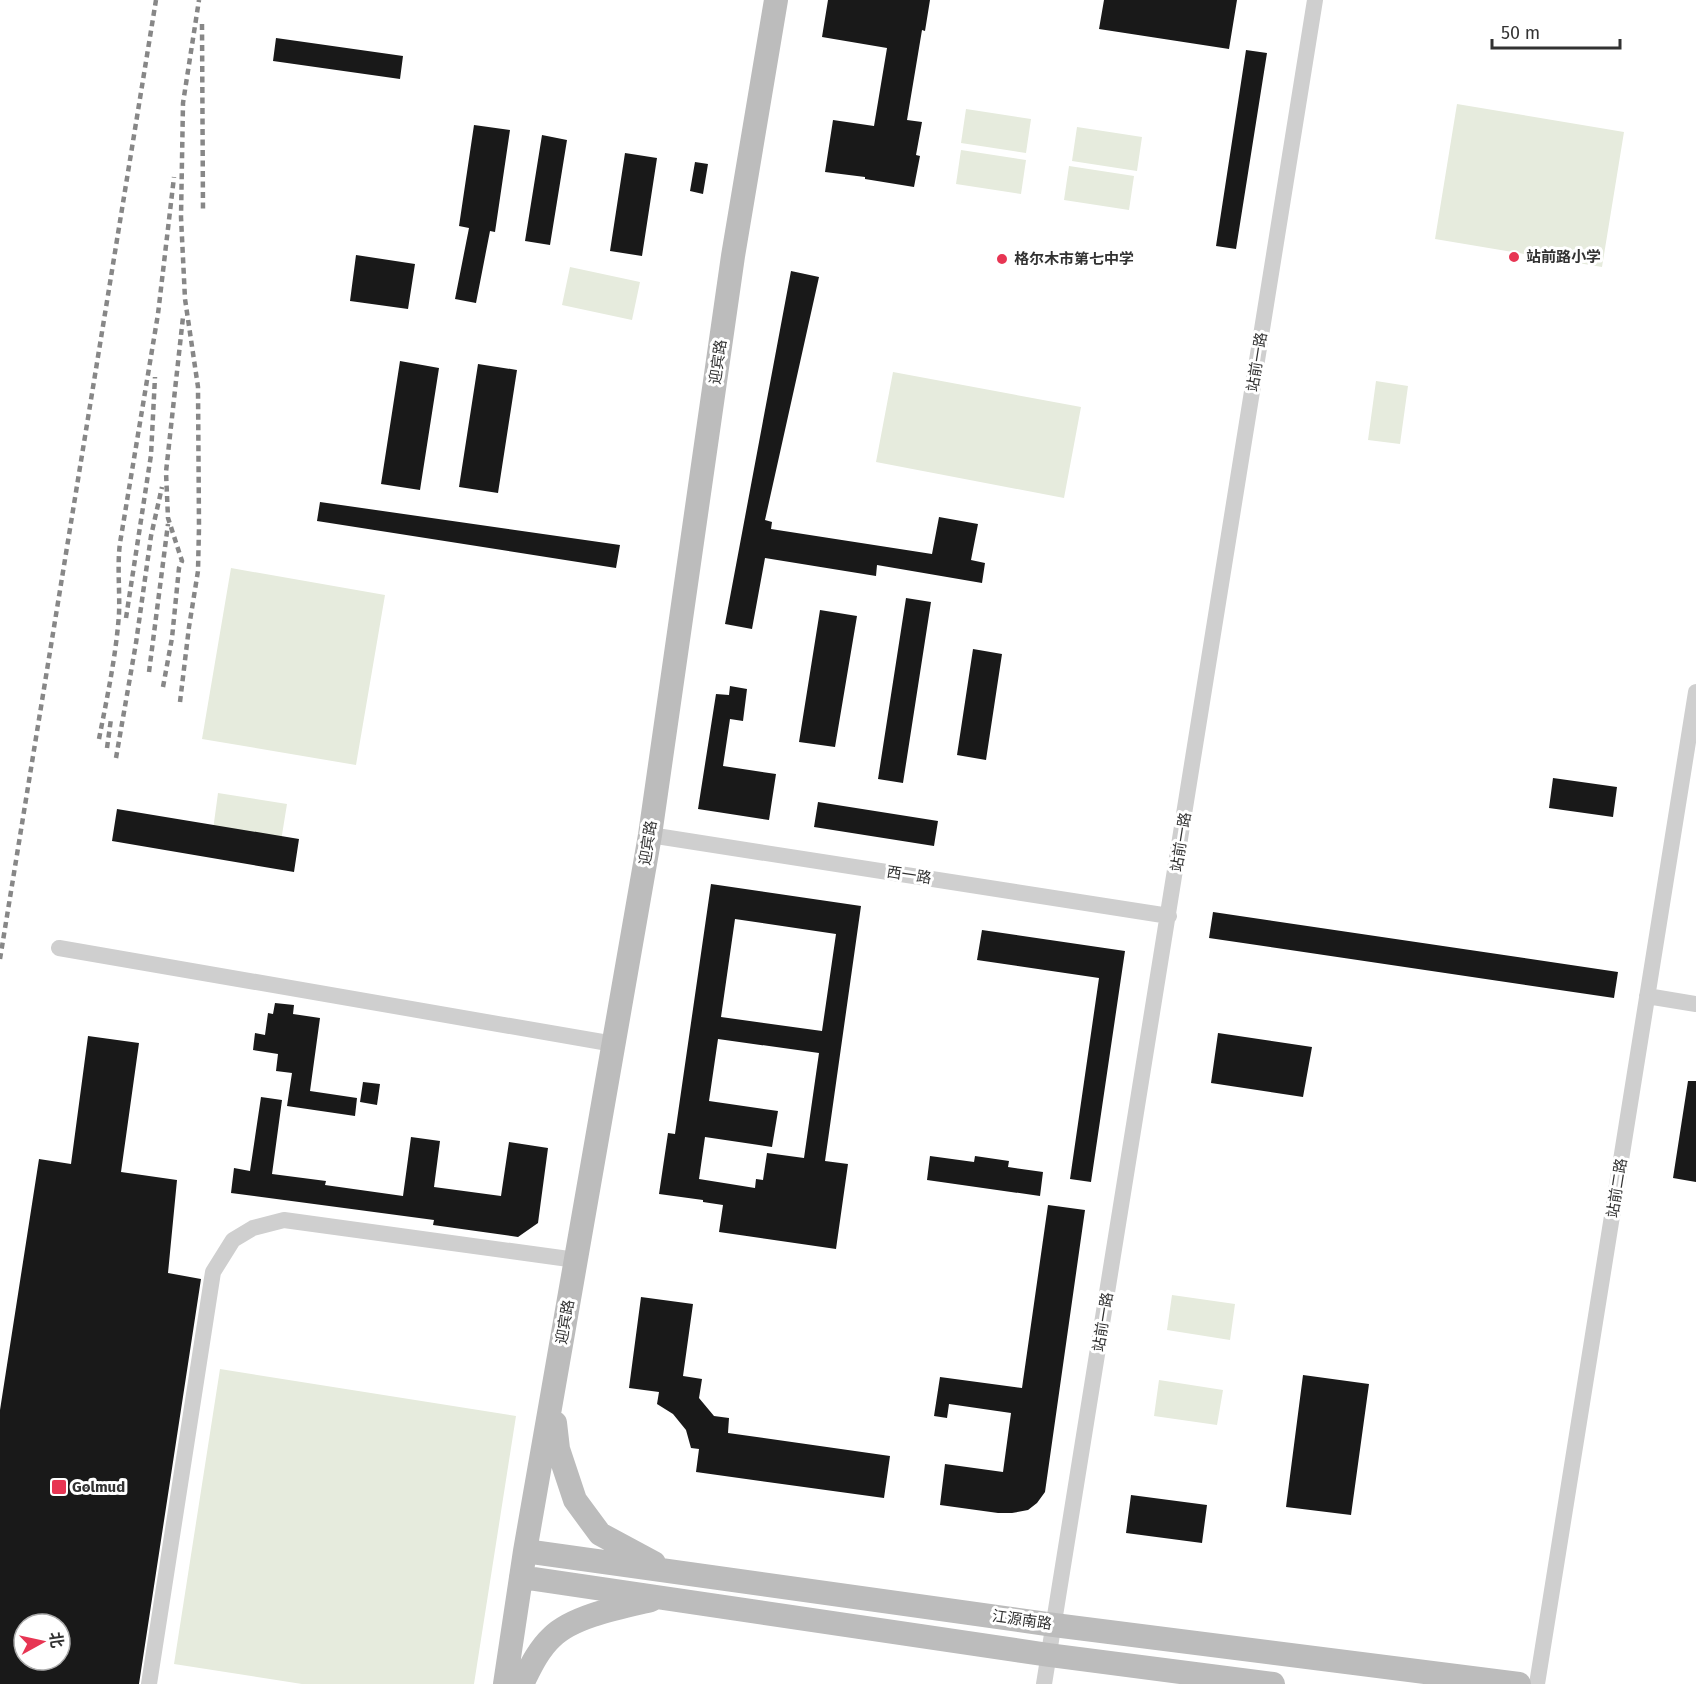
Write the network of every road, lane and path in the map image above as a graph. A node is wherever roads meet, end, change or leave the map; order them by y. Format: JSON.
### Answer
{"nodes":[{"id":1,"x":776,"y":0,"type":"edge"},
{"id":2,"x":1315,"y":0,"type":"edge"},
{"id":3,"x":1696,"y":692,"type":"edge"},
{"id":4,"x":650,"y":834,"type":"junction"},
{"id":5,"x":1169,"y":916,"type":"junction"},
{"id":6,"x":59,"y":948,"type":"dead end"},
{"id":7,"x":1647,"y":996,"type":"junction"},
{"id":8,"x":1696,"y":1004,"type":"edge"},
{"id":9,"x":614,"y":1044,"type":"junction"},
{"id":10,"x":576,"y":1260,"type":"junction"},
{"id":11,"x":552,"y":1395,"type":"junction"},
{"id":12,"x":525,"y":1551,"type":"junction"},
{"id":13,"x":670,"y":1571,"type":"junction"},
{"id":14,"x":521,"y":1577,"type":"junction"},
{"id":15,"x":660,"y":1597,"type":"junction"},
{"id":16,"x":1054,"y":1625,"type":"junction"},
{"id":17,"x":1049,"y":1655,"type":"junction"},
{"id":18,"x":149,"y":1684,"type":"edge"},
{"id":19,"x":505,"y":1684,"type":"edge"},
{"id":20,"x":522,"y":1684,"type":"edge"},
{"id":21,"x":1044,"y":1684,"type":"edge"},
{"id":22,"x":1273,"y":1684,"type":"edge"},
{"id":23,"x":1519,"y":1684,"type":"edge"},
{"id":24,"x":1537,"y":1684,"type":"edge"}],
"edges":[{"from":1,"to":4,"type":"main road","name":"迎宾路"},
{"from":2,"to":5,"type":"street","name":"站前一路"},
{"from":3,"to":7,"type":"street","name":"站前二路"},
{"from":4,"to":5,"type":"street","name":"西一路"},
{"from":4,"to":9,"type":"main road","name":"迎宾路"},
{"from":5,"to":16,"type":"street","name":"站前一路"},
{"from":6,"to":9,"type":"street"},
{"from":7,"to":8,"type":"street"},
{"from":7,"to":24,"type":"street","name":"站前二路"},
{"from":9,"to":10,"type":"main road","name":"迎宾路"},
{"from":10,"to":11,"type":"main road","name":"迎宾路"},
{"from":10,"to":18,"type":"street"},
{"from":11,"to":12,"type":"main road","name":"迎宾路"},
{"from":11,"to":13,"type":"main road"},
{"from":12,"to":13,"type":"main road","name":"江源南路"},
{"from":12,"to":14,"type":"main road","name":"迎宾路"},
{"from":13,"to":16,"type":"main road","name":"江源南路"},
{"from":14,"to":15,"type":"main road","name":"江源南路"},
{"from":14,"to":19,"type":"main road","name":"迎宾路"},
{"from":15,"to":17,"type":"main road","name":"江源南路"},
{"from":15,"to":20,"type":"main road"},
{"from":16,"to":17,"type":"street","name":"站前一路"},
{"from":16,"to":23,"type":"main road","name":"江源南路"},
{"from":17,"to":21,"type":"street","name":"站前一路"},
{"from":17,"to":22,"type":"main road","name":"江源南路"}]}
